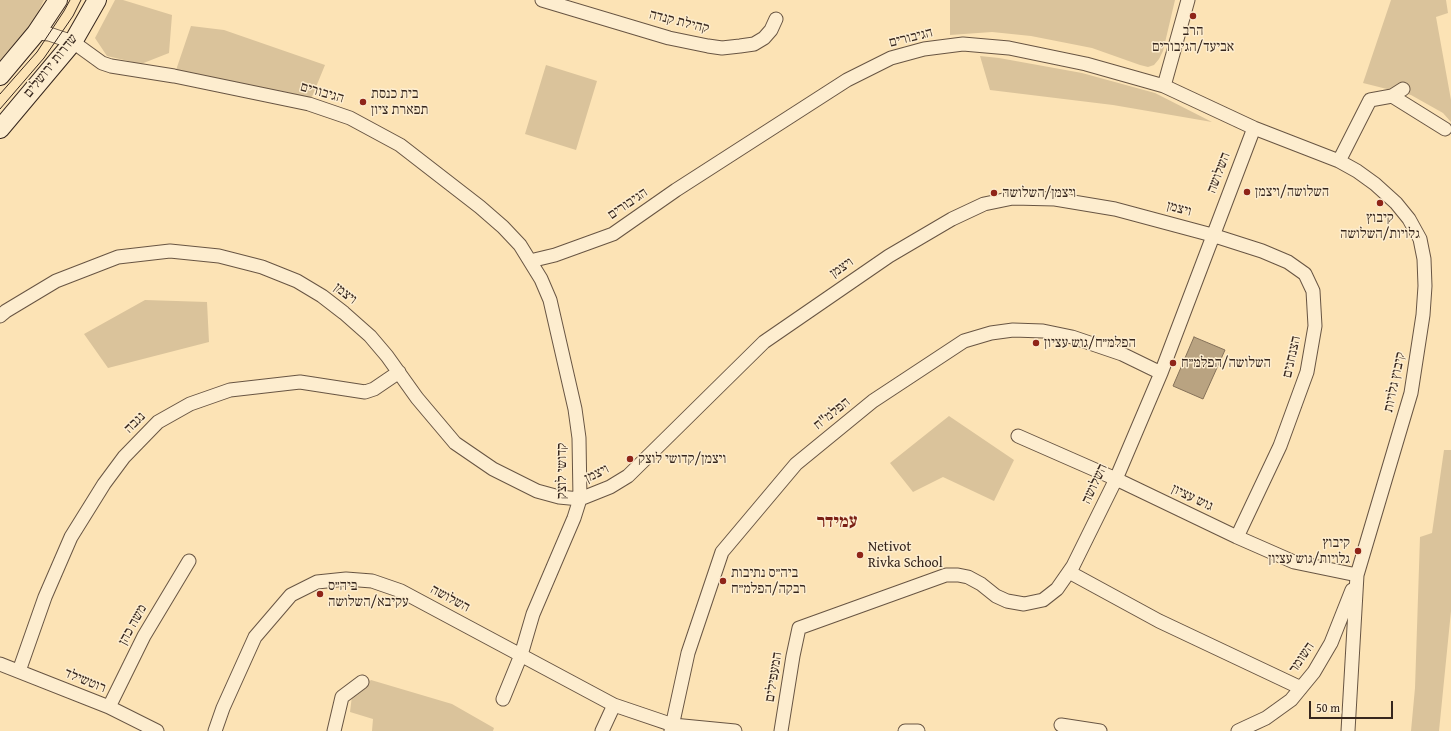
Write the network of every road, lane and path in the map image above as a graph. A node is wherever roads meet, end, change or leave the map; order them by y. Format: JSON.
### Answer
{"nodes":[{"id":1,"x":58,"y":0,"type":"edge"},
{"id":2,"x":97,"y":0,"type":"edge"},
{"id":3,"x":1188,"y":0,"type":"edge"},
{"id":4,"x":548,"y":1,"type":"edge"},
{"id":5,"x":776,"y":19,"type":"dead end"},
{"id":6,"x":36,"y":33,"type":"junction"},
{"id":7,"x":73,"y":42,"type":"junction"},
{"id":8,"x":0,"y":76,"type":"edge"},
{"id":9,"x":1164,"y":86,"type":"junction"},
{"id":10,"x":1254,"y":128,"type":"junction"},
{"id":11,"x":0,"y":129,"type":"edge"},
{"id":12,"x":1444,"y":129,"type":"dead end"},
{"id":13,"x":1339,"y":160,"type":"junction"},
{"id":14,"x":1212,"y":235,"type":"junction"},
{"id":15,"x":530,"y":261,"type":"junction"},
{"id":16,"x":0,"y":316,"type":"edge"},
{"id":17,"x":399,"y":372,"type":"junction"},
{"id":18,"x":1161,"y":373,"type":"junction"},
{"id":19,"x":1018,"y":436,"type":"dead end"},
{"id":20,"x":1116,"y":479,"type":"junction"},
{"id":21,"x":580,"y":499,"type":"junction"},
{"id":22,"x":1237,"y":538,"type":"junction"},
{"id":23,"x":189,"y":561,"type":"dead end"},
{"id":24,"x":1069,"y":572,"type":"junction"},
{"id":25,"x":1357,"y":575,"type":"junction"},
{"id":26,"x":799,"y":628,"type":"joint"},
{"id":27,"x":521,"y":655,"type":"junction"},
{"id":28,"x":0,"y":664,"type":"edge"},
{"id":29,"x":19,"y":671,"type":"junction"},
{"id":30,"x":362,"y":682,"type":"dead end"},
{"id":31,"x":1301,"y":688,"type":"junction"},
{"id":32,"x":504,"y":699,"type":"dead end"},
{"id":33,"x":614,"y":705,"type":"junction"},
{"id":34,"x":108,"y":707,"type":"junction"},
{"id":35,"x":1061,"y":725,"type":"dead end"},
{"id":36,"x":672,"y":728,"type":"edge"},
{"id":37,"x":157,"y":731,"type":"edge"},
{"id":38,"x":215,"y":731,"type":"edge"},
{"id":39,"x":334,"y":731,"type":"edge"},
{"id":40,"x":602,"y":731,"type":"edge"},
{"id":41,"x":735,"y":731,"type":"edge"},
{"id":42,"x":781,"y":731,"type":"edge"},
{"id":43,"x":905,"y":731,"type":"edge"},
{"id":44,"x":918,"y":731,"type":"edge"},
{"id":45,"x":1100,"y":731,"type":"edge"},
{"id":46,"x":1238,"y":731,"type":"edge"},
{"id":47,"x":1348,"y":731,"type":"edge"}],
"edges":[{"from":1,"to":6,"type":"main road"},
{"from":2,"to":7,"type":"main road","name":"שדרות ירושלים"},
{"from":3,"to":9,"type":"street"},
{"from":4,"to":5,"type":"street","name":"קהילת קנדה"},
{"from":6,"to":7,"type":"street","name":"הגיבורים"},
{"from":6,"to":8,"type":"main road"},
{"from":7,"to":11,"type":"main road","name":"שדרות ירושלים"},
{"from":7,"to":15,"type":"street","name":"הגיבורים"},
{"from":9,"to":10,"type":"street","name":"הגיבורים"},
{"from":9,"to":15,"type":"street","name":"הגיבורים"},
{"from":10,"to":13,"type":"street","name":"קיבוץ גלויות"},
{"from":10,"to":14,"type":"street","name":"השלושה"},
{"from":12,"to":13,"type":"street"},
{"from":13,"to":25,"type":"street","name":"קיבוץ גלויות"},
{"from":14,"to":18,"type":"street","name":"השלושה"},
{"from":14,"to":21,"type":"street","name":"ויצמן"},
{"from":14,"to":22,"type":"street","name":"הצנחנים"},
{"from":15,"to":21,"type":"street","name":"קדושי לוצק"},
{"from":16,"to":17,"type":"street","name":"ויצמן"},
{"from":17,"to":21,"type":"street","name":"ויצמן"},
{"from":17,"to":29,"type":"street","name":"נגבה"},
{"from":18,"to":20,"type":"street","name":"השלושה"},
{"from":18,"to":36,"type":"street","name":"הפלמ\"ח"},
{"from":19,"to":20,"type":"street","name":"גוש עציון"},
{"from":20,"to":22,"type":"street","name":"גוש עציון"},
{"from":20,"to":24,"type":"street","name":"השלושה"},
{"from":21,"to":27,"type":"street","name":"קדושי לוצק"},
{"from":22,"to":25,"type":"street","name":"גוש עציון"},
{"from":23,"to":34,"type":"street","name":"משה כהן"},
{"from":24,"to":26,"type":"street","name":"השלושה"},
{"from":24,"to":31,"type":"street"},
{"from":25,"to":31,"type":"street","name":"השומר"},
{"from":25,"to":47,"type":"street","name":"קיבוץ גלויות"},
{"from":26,"to":42,"type":"street","name":"המעפילים"},
{"from":27,"to":32,"type":"street","name":"קדושי לוצק"},
{"from":27,"to":33,"type":"street","name":"השלושה"},
{"from":27,"to":38,"type":"street","name":"השלושה"},
{"from":28,"to":29,"type":"street","name":"רוטשילד"},
{"from":29,"to":34,"type":"street","name":"רוטשילד"},
{"from":30,"to":39,"type":"street"},
{"from":31,"to":46,"type":"street","name":"השומר"},
{"from":33,"to":36,"type":"street","name":"השלושה"},
{"from":33,"to":40,"type":"street"},
{"from":34,"to":37,"type":"street","name":"רוטשילד"},
{"from":35,"to":45,"type":"street"},
{"from":36,"to":41,"type":"street","name":"השלושה"},
{"from":43,"to":44,"type":"street"}]}
